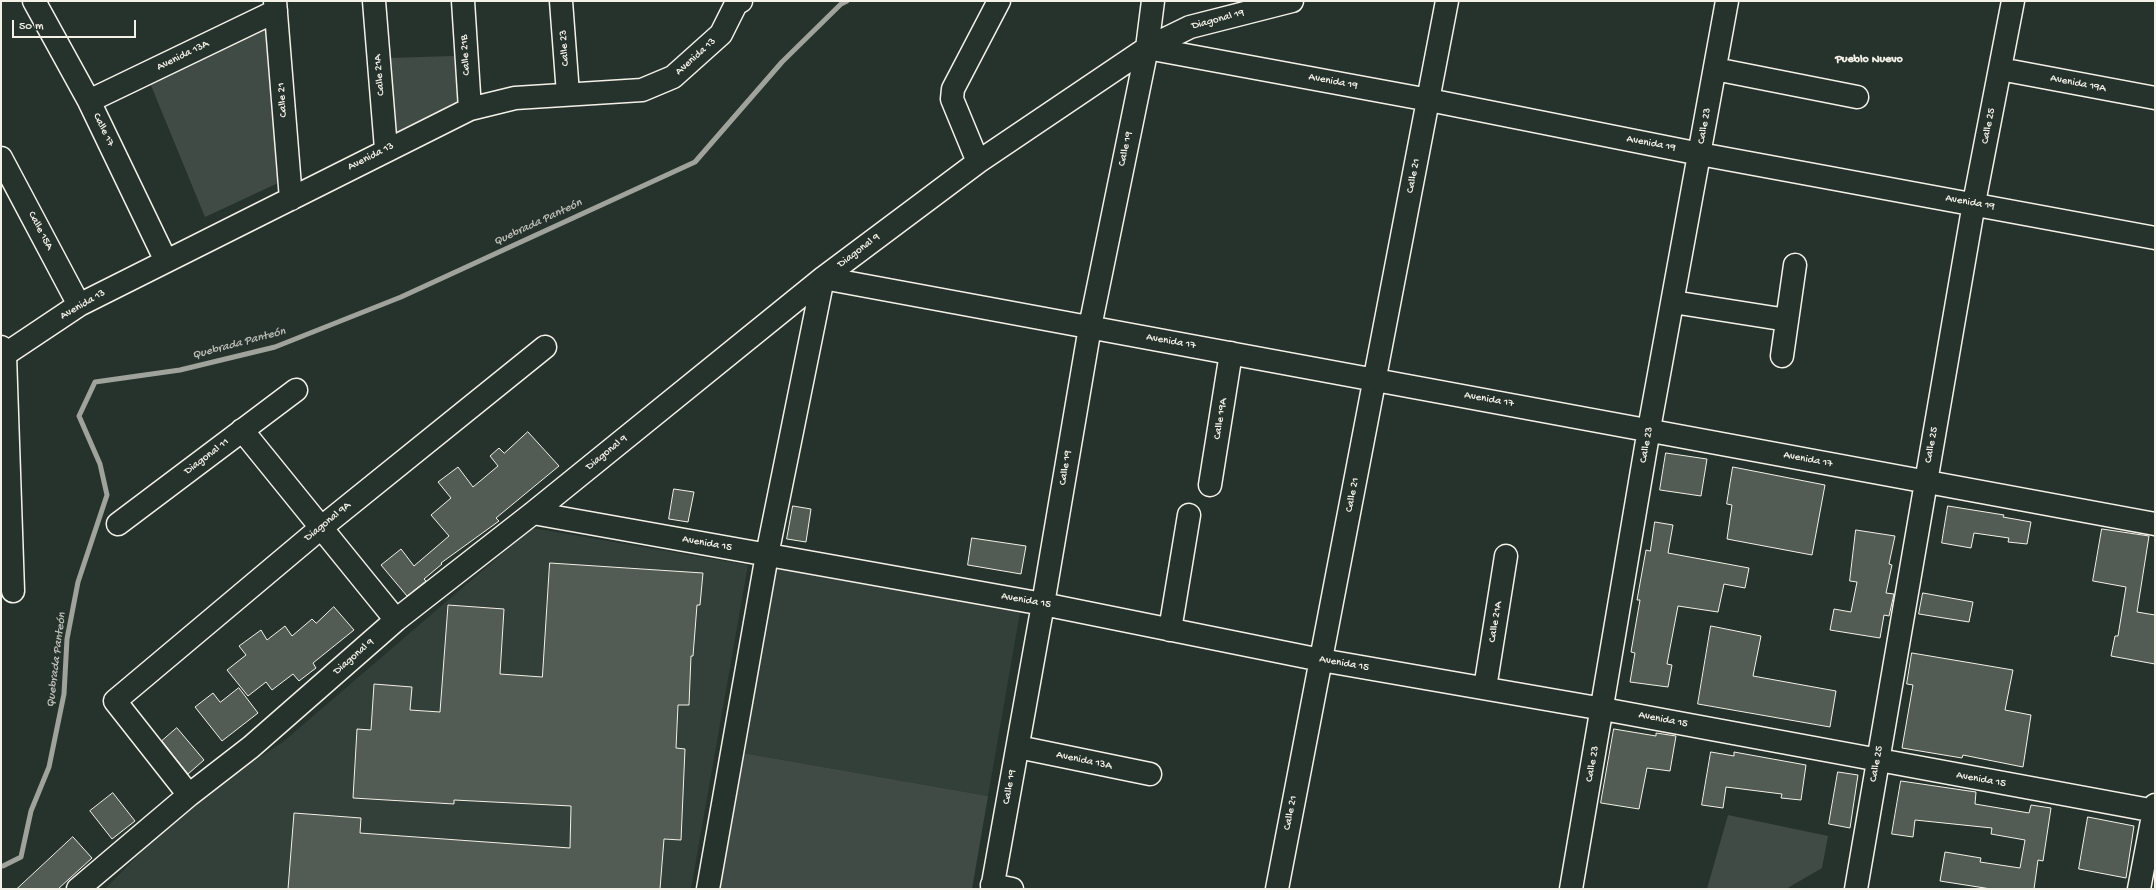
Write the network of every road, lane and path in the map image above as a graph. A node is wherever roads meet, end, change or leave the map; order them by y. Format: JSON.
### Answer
{"nodes":[{"id":1,"x":34,"y":1,"type":"edge"},
{"id":2,"x":374,"y":1,"type":"edge"},
{"id":3,"x":463,"y":1,"type":"edge"},
{"id":4,"x":561,"y":1,"type":"edge"},
{"id":5,"x":1000,"y":1,"type":"edge"},
{"id":6,"x":1153,"y":1,"type":"edge"},
{"id":7,"x":1292,"y":1,"type":"edge"},
{"id":8,"x":1447,"y":1,"type":"edge"},
{"id":9,"x":1727,"y":1,"type":"edge"},
{"id":10,"x":2013,"y":1,"type":"edge"},
{"id":11,"x":737,"y":2,"type":"edge"},
{"id":12,"x":276,"y":6,"type":"edge"},
{"id":13,"x":1147,"y":48,"type":"junction"},
{"id":14,"x":1715,"y":69,"type":"junction"},
{"id":15,"x":2000,"y":70,"type":"junction"},
{"id":16,"x":568,"y":94,"type":"junction"},
{"id":17,"x":1857,"y":97,"type":"dead end"},
{"id":18,"x":2155,"y":98,"type":"edge"},
{"id":19,"x":1429,"y":100,"type":"junction"},
{"id":20,"x":89,"y":101,"type":"junction"},
{"id":21,"x":470,"y":108,"type":"junction"},
{"id":22,"x":386,"y":149,"type":"junction"},
{"id":23,"x":1700,"y":154,"type":"junction"},
{"id":24,"x":1,"y":158,"type":"edge"},
{"id":25,"x":978,"y":162,"type":"junction"},
{"id":26,"x":290,"y":199,"type":"junction"},
{"id":27,"x":1974,"y":203,"type":"junction"},
{"id":28,"x":2155,"y":238,"type":"edge"},
{"id":29,"x":166,"y":261,"type":"junction"},
{"id":30,"x":1795,"y":265,"type":"dead end"},
{"id":31,"x":823,"y":278,"type":"junction"},
{"id":32,"x":1673,"y":302,"type":"junction"},
{"id":33,"x":79,"y":304,"type":"junction"},
{"id":34,"x":1787,"y":320,"type":"junction"},
{"id":35,"x":1090,"y":327,"type":"junction"},
{"id":36,"x":545,"y":347,"type":"dead end"},
{"id":37,"x":2,"y":353,"type":"edge"},
{"id":38,"x":1231,"y":353,"type":"junction"},
{"id":39,"x":1782,"y":356,"type":"dead end"},
{"id":40,"x":1375,"y":379,"type":"junction"},
{"id":41,"x":296,"y":390,"type":"dead end"},
{"id":42,"x":1649,"y":429,"type":"junction"},
{"id":43,"x":242,"y":430,"type":"junction"},
{"id":44,"x":1925,"y":483,"type":"junction"},
{"id":45,"x":1210,"y":485,"type":"dead end"},
{"id":46,"x":533,"y":513,"type":"junction"},
{"id":47,"x":1189,"y":515,"type":"dead end"},
{"id":48,"x":118,"y":524,"type":"dead end"},
{"id":49,"x":2155,"y":524,"type":"edge"},
{"id":50,"x":322,"y":527,"type":"junction"},
{"id":51,"x":767,"y":555,"type":"junction"},
{"id":52,"x":1506,"y":556,"type":"dead end"},
{"id":53,"x":5,"y":590,"type":"edge"},
{"id":54,"x":1044,"y":604,"type":"junction"},
{"id":55,"x":396,"y":620,"type":"junction"},
{"id":56,"x":1170,"y":630,"type":"junction"},
{"id":57,"x":1321,"y":660,"type":"junction"},
{"id":58,"x":1485,"y":688,"type":"junction"},
{"id":59,"x":1603,"y":708,"type":"junction"},
{"id":60,"x":1018,"y":747,"type":"junction"},
{"id":61,"x":1878,"y":761,"type":"junction"},
{"id":62,"x":1150,"y":774,"type":"dead end"},
{"id":63,"x":189,"y":795,"type":"junction"},
{"id":64,"x":2155,"y":809,"type":"edge"},
{"id":65,"x":81,"y":887,"type":"edge"},
{"id":66,"x":999,"y":888,"type":"edge"},
{"id":67,"x":708,"y":889,"type":"edge"},
{"id":68,"x":1277,"y":889,"type":"edge"},
{"id":69,"x":1571,"y":889,"type":"edge"},
{"id":70,"x":1856,"y":889,"type":"edge"},
{"id":71,"x":2139,"y":889,"type":"edge"}],
"edges":[{"from":1,"to":20,"type":"street","name":"Calle 17"},
{"from":2,"to":22,"type":"street","name":"Calle 21A"},
{"from":3,"to":21,"type":"street","name":"Calle 21B"},
{"from":4,"to":16,"type":"street","name":"Calle 23"},
{"from":5,"to":25,"type":"street"},
{"from":6,"to":13,"type":"street","name":"Calle 19"},
{"from":7,"to":13,"type":"street","name":"Diagonal 19"},
{"from":8,"to":19,"type":"street","name":"Calle 21"},
{"from":9,"to":14,"type":"street","name":"Calle 23"},
{"from":10,"to":15,"type":"street","name":"Calle 25"},
{"from":11,"to":16,"type":"street","name":"Avenida 13"},
{"from":12,"to":20,"type":"street","name":"Avenida 13A"},
{"from":12,"to":26,"type":"street","name":"Calle 21"},
{"from":13,"to":19,"type":"street","name":"Avenida 19"},
{"from":13,"to":25,"type":"street","name":"Diagonal 9"},
{"from":13,"to":35,"type":"street","name":"Calle 19"},
{"from":14,"to":17,"type":"street"},
{"from":14,"to":23,"type":"street","name":"Calle 23"},
{"from":15,"to":18,"type":"street","name":"Avenida 19A"},
{"from":15,"to":27,"type":"street","name":"Calle 25"},
{"from":16,"to":21,"type":"street","name":"Avenida 13"},
{"from":19,"to":23,"type":"street","name":"Avenida 19"},
{"from":19,"to":40,"type":"street","name":"Calle 21"},
{"from":20,"to":29,"type":"street","name":"Calle 17"},
{"from":21,"to":22,"type":"street","name":"Avenida 13"},
{"from":22,"to":26,"type":"street","name":"Avenida 13"},
{"from":23,"to":27,"type":"street","name":"Avenida 19"},
{"from":23,"to":32,"type":"street","name":"Calle 23"},
{"from":24,"to":33,"type":"street","name":"Calle 15A"},
{"from":25,"to":31,"type":"street","name":"Diagonal 9"},
{"from":26,"to":29,"type":"street","name":"Avenida 13"},
{"from":27,"to":28,"type":"street","name":"Avenida 19"},
{"from":27,"to":44,"type":"street","name":"Calle 25"},
{"from":29,"to":33,"type":"street","name":"Avenida 13"},
{"from":30,"to":34,"type":"street"},
{"from":31,"to":35,"type":"street","name":"Avenida 17"},
{"from":31,"to":46,"type":"street","name":"Diagonal 9"},
{"from":31,"to":51,"type":"street"},
{"from":32,"to":34,"type":"street"},
{"from":32,"to":42,"type":"street","name":"Calle 23"},
{"from":33,"to":37,"type":"street","name":"Avenida 13"},
{"from":34,"to":39,"type":"street"},
{"from":35,"to":38,"type":"street","name":"Avenida 17"},
{"from":35,"to":54,"type":"street","name":"Calle 19"},
{"from":36,"to":50,"type":"street","name":"Diagonal 9A"},
{"from":37,"to":53,"type":"street"},
{"from":38,"to":40,"type":"street","name":"Avenida 17"},
{"from":38,"to":45,"type":"street","name":"Calle 19A"},
{"from":40,"to":42,"type":"street","name":"Avenida 17"},
{"from":40,"to":57,"type":"street","name":"Calle 21"},
{"from":41,"to":43,"type":"street","name":"Diagonal 11"},
{"from":42,"to":44,"type":"street","name":"Avenida 17"},
{"from":42,"to":59,"type":"street","name":"Calle 23"},
{"from":43,"to":48,"type":"street","name":"Diagonal 11"},
{"from":43,"to":50,"type":"street"},
{"from":44,"to":49,"type":"street","name":"Avenida 17"},
{"from":44,"to":61,"type":"street","name":"Calle 25"},
{"from":46,"to":51,"type":"street","name":"Avenida 15"},
{"from":46,"to":55,"type":"street","name":"Diagonal 9"},
{"from":47,"to":56,"type":"street"},
{"from":50,"to":55,"type":"street"},
{"from":50,"to":63,"type":"street","name":"Diagonal 9A"},
{"from":51,"to":54,"type":"street","name":"Avenida 15"},
{"from":51,"to":67,"type":"street"},
{"from":52,"to":58,"type":"street","name":"Calle 21A"},
{"from":54,"to":56,"type":"street","name":"Avenida 15"},
{"from":54,"to":60,"type":"street","name":"Calle 19"},
{"from":55,"to":63,"type":"street","name":"Diagonal 9"},
{"from":56,"to":57,"type":"street","name":"Avenida 15"},
{"from":57,"to":58,"type":"street","name":"Avenida 15"},
{"from":57,"to":68,"type":"street","name":"Calle 21"},
{"from":58,"to":59,"type":"street","name":"Avenida 15"},
{"from":59,"to":61,"type":"street","name":"Avenida 15"},
{"from":59,"to":69,"type":"street","name":"Calle 23"},
{"from":60,"to":62,"type":"street","name":"Avenida 13A"},
{"from":60,"to":66,"type":"street","name":"Calle 19"},
{"from":61,"to":64,"type":"street","name":"Avenida 15"},
{"from":61,"to":70,"type":"street","name":"Calle 25"},
{"from":63,"to":65,"type":"street","name":"Diagonal 9"},
{"from":64,"to":71,"type":"street"}]}
